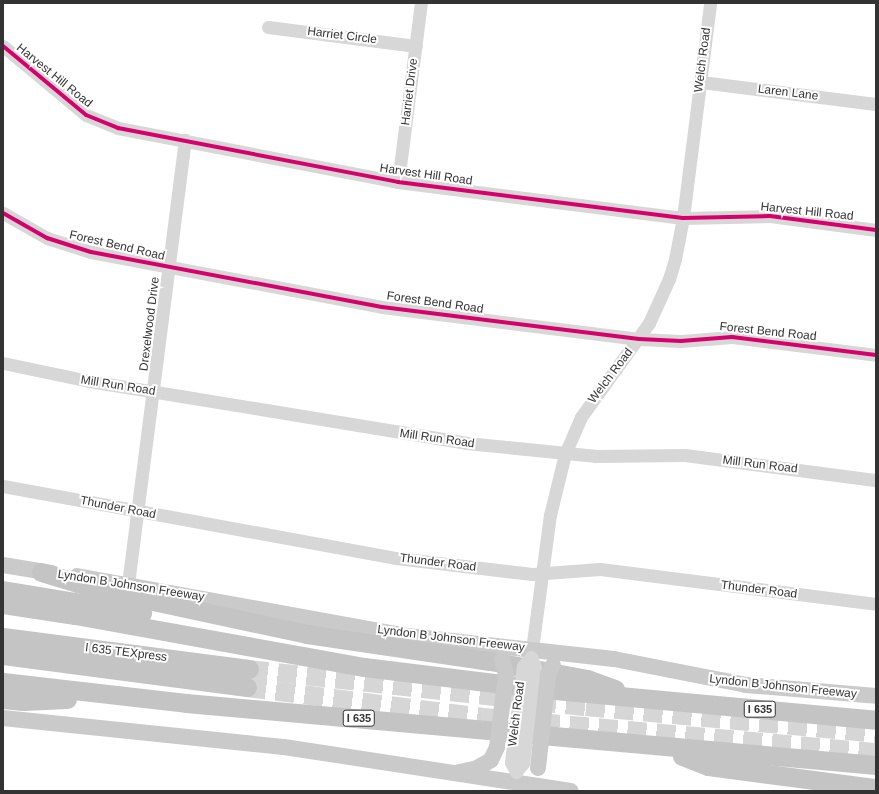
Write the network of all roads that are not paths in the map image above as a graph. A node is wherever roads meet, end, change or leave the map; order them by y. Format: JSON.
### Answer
{"nodes":[{"id":1,"x":421,"y":3,"type":"edge"},
{"id":2,"x":710,"y":3,"type":"edge"},
{"id":3,"x":268,"y":27,"type":"dead end"},
{"id":4,"x":3,"y":46,"type":"edge"},
{"id":5,"x":416,"y":46,"type":"junction"},
{"id":6,"x":700,"y":82,"type":"junction"},
{"id":7,"x":876,"y":104,"type":"edge"},
{"id":8,"x":185,"y":140,"type":"junction"},
{"id":9,"x":398,"y":182,"type":"junction"},
{"id":10,"x":3,"y":213,"type":"edge"},
{"id":11,"x":682,"y":218,"type":"junction"},
{"id":12,"x":876,"y":230,"type":"edge"},
{"id":13,"x":168,"y":267,"type":"junction"},
{"id":14,"x":639,"y":339,"type":"junction"},
{"id":15,"x":876,"y":355,"type":"edge"},
{"id":16,"x":3,"y":363,"type":"edge"},
{"id":17,"x":152,"y":391,"type":"junction"},
{"id":18,"x":565,"y":454,"type":"junction"},
{"id":19,"x":876,"y":480,"type":"edge"},
{"id":20,"x":3,"y":486,"type":"edge"},
{"id":21,"x":138,"y":512,"type":"junction"},
{"id":22,"x":3,"y":565,"type":"edge"},
{"id":23,"x":41,"y":572,"type":"junction"},
{"id":24,"x":542,"y":573,"type":"junction"},
{"id":25,"x":128,"y":584,"type":"junction"},
{"id":26,"x":3,"y":590,"type":"edge"},
{"id":27,"x":3,"y":604,"type":"edge"},
{"id":28,"x":876,"y":604,"type":"edge"},
{"id":29,"x":3,"y":637,"type":"edge"},
{"id":30,"x":491,"y":646,"type":"junction"},
{"id":31,"x":531,"y":653,"type":"junction"},
{"id":32,"x":283,"y":654,"type":"junction"},
{"id":33,"x":3,"y":655,"type":"edge"},
{"id":34,"x":589,"y":655,"type":"junction"},
{"id":35,"x":3,"y":682,"type":"edge"},
{"id":36,"x":876,"y":696,"type":"edge"},
{"id":37,"x":122,"y":697,"type":"junction"},
{"id":38,"x":3,"y":699,"type":"edge"},
{"id":39,"x":644,"y":699,"type":"junction"},
{"id":40,"x":3,"y":718,"type":"edge"},
{"id":41,"x":876,"y":720,"type":"edge"},
{"id":42,"x":660,"y":748,"type":"junction"},
{"id":43,"x":876,"y":765,"type":"edge"},
{"id":44,"x":447,"y":773,"type":"junction"},
{"id":45,"x":515,"y":782,"type":"edge"},
{"id":46,"x":876,"y":788,"type":"edge"},
{"id":47,"x":568,"y":791,"type":"edge"}],
"edges":[{"from":1,"to":5,"type":"street","name":"Harriet Drive"},
{"from":2,"to":6,"type":"street","name":"Welch Road"},
{"from":3,"to":5,"type":"street","name":"Harriet Circle"},
{"from":4,"to":8,"type":"street","name":"Harvest Hill Road"},
{"from":5,"to":9,"type":"street","name":"Harriet Drive"},
{"from":6,"to":7,"type":"street","name":"Laren Lane"},
{"from":6,"to":11,"type":"street","name":"Welch Road"},
{"from":8,"to":9,"type":"street","name":"Harvest Hill Road"},
{"from":8,"to":13,"type":"street","name":"Drexelwood Drive"},
{"from":9,"to":11,"type":"street","name":"Harvest Hill Road"},
{"from":10,"to":13,"type":"street","name":"Forest Bend Road"},
{"from":11,"to":12,"type":"street","name":"Harvest Hill Road"},
{"from":11,"to":14,"type":"street","name":"Welch Road"},
{"from":13,"to":14,"type":"street","name":"Forest Bend Road"},
{"from":13,"to":17,"type":"street","name":"Drexelwood Drive"},
{"from":14,"to":15,"type":"street","name":"Forest Bend Road"},
{"from":14,"to":18,"type":"street","name":"Welch Road"},
{"from":16,"to":17,"type":"street","name":"Mill Run Road"},
{"from":17,"to":18,"type":"street","name":"Mill Run Road"},
{"from":17,"to":21,"type":"street","name":"Drexelwood Drive"},
{"from":18,"to":19,"type":"street","name":"Mill Run Road"},
{"from":18,"to":24,"type":"street","name":"Welch Road"},
{"from":20,"to":21,"type":"street","name":"Thunder Road"},
{"from":21,"to":24,"type":"street","name":"Thunder Road"},
{"from":21,"to":25,"type":"street","name":"Drexelwood Drive"},
{"from":22,"to":23,"type":"main road","name":"Lyndon B Johnson Freeway"},
{"from":23,"to":25,"type":"main road","name":"Lyndon B Johnson Freeway"},
{"from":23,"to":39,"type":"highway"},
{"from":24,"to":28,"type":"street","name":"Thunder Road"},
{"from":24,"to":31,"type":"street","name":"Welch Road"},
{"from":25,"to":30,"type":"main road","name":"Lyndon B Johnson Freeway"},
{"from":26,"to":32,"type":"highway"},
{"from":27,"to":32,"type":"highway","name":"Lyndon B Johnson Freeway","number":"I 635"},
{"from":29,"to":33,"type":"highway","name":"I 635 TEXpress"},
{"from":30,"to":31,"type":"main road","name":"Lyndon B Johnson Freeway"},
{"from":30,"to":44,"type":"main road","bridge":true},
{"from":31,"to":34,"type":"main road","name":"Lyndon B Johnson Freeway"},
{"from":31,"to":45,"type":"street","name":"Welch Road","bridge":true},
{"from":32,"to":39,"type":"highway","name":"Lyndon B Johnson Freeway","number":"I 635"},
{"from":34,"to":36,"type":"main road","name":"Lyndon B Johnson Freeway"},
{"from":34,"to":47,"type":"main road","bridge":true},
{"from":35,"to":37,"type":"highway","number":"I 635"},
{"from":37,"to":38,"type":"highway"},
{"from":37,"to":42,"type":"highway","number":"I 635"},
{"from":39,"to":41,"type":"highway","name":"Lyndon B Johnson Freeway","number":"I 635"},
{"from":40,"to":44,"type":"main road"},
{"from":42,"to":43,"type":"highway","number":"I 635"},
{"from":42,"to":46,"type":"highway"},
{"from":44,"to":45,"type":"main road"},
{"from":45,"to":47,"type":"main road"}]}
